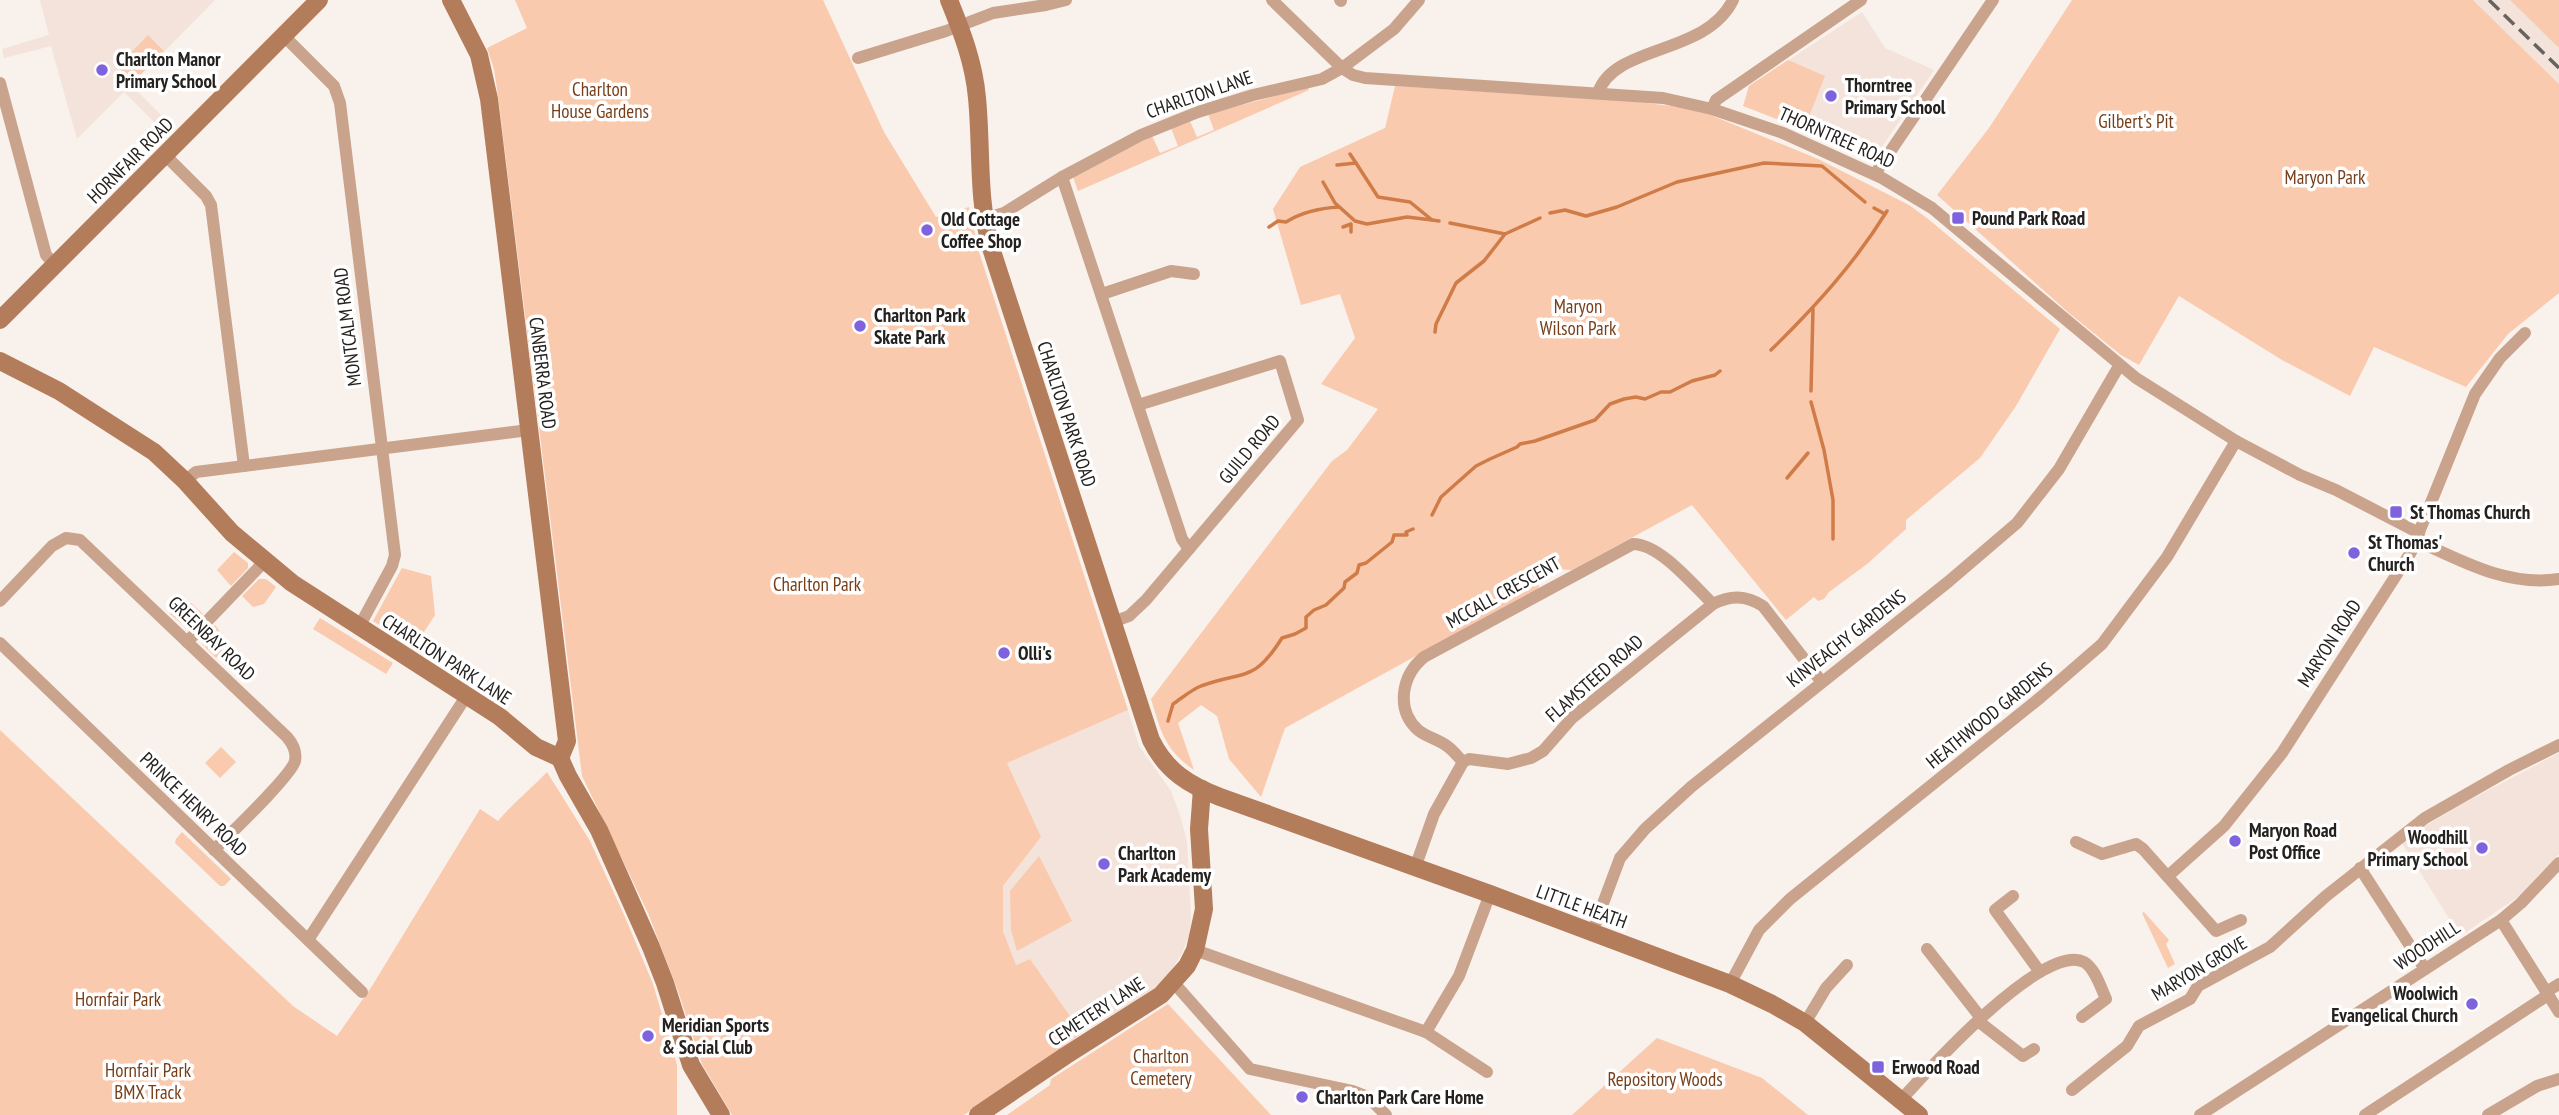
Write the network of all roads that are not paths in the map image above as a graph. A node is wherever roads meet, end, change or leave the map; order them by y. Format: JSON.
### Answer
{"nodes":[{"id":1,"x":319,"y":0,"type":"edge"},
{"id":2,"x":451,"y":0,"type":"edge"},
{"id":3,"x":949,"y":0,"type":"edge"},
{"id":4,"x":1066,"y":0,"type":"edge"},
{"id":5,"x":1419,"y":0,"type":"edge"},
{"id":6,"x":1733,"y":0,"type":"edge"},
{"id":7,"x":1861,"y":0,"type":"edge"},
{"id":8,"x":1993,"y":0,"type":"edge"},
{"id":9,"x":1281,"y":3,"type":"edge"},
{"id":10,"x":1017,"y":4,"type":"edge"},
{"id":11,"x":960,"y":26,"type":"junction"},
{"id":12,"x":284,"y":35,"type":"junction"},
{"id":13,"x":858,"y":58,"type":"dead end"},
{"id":14,"x":1342,"y":68,"type":"junction"},
{"id":15,"x":0,"y":83,"type":"edge"},
{"id":16,"x":1598,"y":93,"type":"junction"},
{"id":17,"x":1712,"y":109,"type":"junction"},
{"id":18,"x":165,"y":155,"type":"junction"},
{"id":19,"x":1875,"y":174,"type":"junction"},
{"id":20,"x":1062,"y":177,"type":"junction"},
{"id":21,"x":983,"y":219,"type":"junction"},
{"id":22,"x":55,"y":265,"type":"junction"},
{"id":23,"x":1194,"y":274,"type":"dead end"},
{"id":24,"x":1102,"y":294,"type":"junction"},
{"id":25,"x":0,"y":320,"type":"edge"},
{"id":26,"x":2525,"y":333,"type":"dead end"},
{"id":27,"x":0,"y":361,"type":"edge"},
{"id":28,"x":2119,"y":366,"type":"junction"},
{"id":29,"x":1138,"y":405,"type":"junction"},
{"id":30,"x":529,"y":430,"type":"junction"},
{"id":31,"x":2236,"y":441,"type":"junction"},
{"id":32,"x":382,"y":449,"type":"junction"},
{"id":33,"x":244,"y":466,"type":"junction"},
{"id":34,"x":185,"y":481,"type":"junction"},
{"id":35,"x":2418,"y":536,"type":"junction"},
{"id":36,"x":1189,"y":549,"type":"junction"},
{"id":37,"x":264,"y":562,"type":"junction"},
{"id":38,"x":2559,"y":579,"type":"edge"},
{"id":39,"x":0,"y":601,"type":"edge"},
{"id":40,"x":1713,"y":604,"type":"junction"},
{"id":41,"x":1113,"y":622,"type":"junction"},
{"id":42,"x":359,"y":627,"type":"junction"},
{"id":43,"x":187,"y":642,"type":"junction"},
{"id":44,"x":0,"y":643,"type":"edge"},
{"id":45,"x":1821,"y":681,"type":"junction"},
{"id":46,"x":467,"y":695,"type":"junction"},
{"id":47,"x":2559,"y":744,"type":"edge"},
{"id":48,"x":560,"y":758,"type":"junction"},
{"id":49,"x":1462,"y":762,"type":"junction"},
{"id":50,"x":1202,"y":789,"type":"junction"},
{"id":51,"x":2076,"y":842,"type":"dead end"},
{"id":52,"x":214,"y":850,"type":"junction"},
{"id":53,"x":2559,"y":863,"type":"edge"},
{"id":54,"x":1415,"y":867,"type":"junction"},
{"id":55,"x":2360,"y":868,"type":"junction"},
{"id":56,"x":2168,"y":876,"type":"junction"},
{"id":57,"x":1490,"y":894,"type":"junction"},
{"id":58,"x":2013,"y":896,"type":"dead end"},
{"id":59,"x":2241,"y":920,"type":"dead end"},
{"id":60,"x":2501,"y":920,"type":"junction"},
{"id":61,"x":1592,"y":933,"type":"junction"},
{"id":62,"x":308,"y":940,"type":"junction"},
{"id":63,"x":1927,"y":949,"type":"dead end"},
{"id":64,"x":1195,"y":950,"type":"junction"},
{"id":65,"x":1847,"y":965,"type":"dead end"},
{"id":66,"x":2425,"y":969,"type":"junction"},
{"id":67,"x":2040,"y":972,"type":"junction"},
{"id":68,"x":1174,"y":983,"type":"junction"},
{"id":69,"x":2559,"y":984,"type":"edge"},
{"id":70,"x":1730,"y":985,"type":"junction"},
{"id":71,"x":362,"y":992,"type":"dead end"},
{"id":72,"x":2547,"y":994,"type":"junction"},
{"id":73,"x":2559,"y":1012,"type":"edge"},
{"id":74,"x":2082,"y":1017,"type":"dead end"},
{"id":75,"x":1980,"y":1020,"type":"junction"},
{"id":76,"x":1805,"y":1023,"type":"junction"},
{"id":77,"x":1426,"y":1032,"type":"junction"},
{"id":78,"x":2034,"y":1048,"type":"dead end"},
{"id":79,"x":1487,"y":1072,"type":"dead end"},
{"id":80,"x":2559,"y":1079,"type":"edge"},
{"id":81,"x":2072,"y":1090,"type":"dead end"},
{"id":82,"x":1901,"y":1100,"type":"junction"},
{"id":83,"x":721,"y":1115,"type":"edge"},
{"id":84,"x":978,"y":1115,"type":"edge"},
{"id":85,"x":1385,"y":1115,"type":"edge"},
{"id":86,"x":1919,"y":1115,"type":"edge"},
{"id":87,"x":2200,"y":1115,"type":"edge"},
{"id":88,"x":2365,"y":1115,"type":"edge"},
{"id":89,"x":2488,"y":1115,"type":"edge"}],
"edges":[{"from":1,"to":12,"type":"street","name":"HORNFAIR ROAD"},
{"from":2,"to":30,"type":"street","name":"CANBERRA ROAD"},
{"from":3,"to":11,"type":"street","name":"CHARLTON PARK ROAD"},
{"from":4,"to":10,"type":"street"},
{"from":5,"to":14,"type":"street","name":"CHARLTON LANE"},
{"from":6,"to":16,"type":"street"},
{"from":7,"to":17,"type":"street"},
{"from":8,"to":19,"type":"street"},
{"from":9,"to":14,"type":"street"},
{"from":10,"to":11,"type":"street"},
{"from":11,"to":13,"type":"street"},
{"from":11,"to":21,"type":"street","name":"CHARLTON PARK ROAD"},
{"from":12,"to":18,"type":"street","name":"HORNFAIR ROAD"},
{"from":12,"to":32,"type":"street","name":"MONTCALM ROAD"},
{"from":14,"to":16,"type":"street","name":"THORNTREE ROAD"},
{"from":14,"to":20,"type":"street","name":"CHARLTON LANE"},
{"from":15,"to":22,"type":"street"},
{"from":16,"to":17,"type":"street","name":"THORNTREE ROAD"},
{"from":17,"to":19,"type":"street","name":"THORNTREE ROAD"},
{"from":18,"to":22,"type":"street","name":"HORNFAIR ROAD"},
{"from":18,"to":33,"type":"street"},
{"from":19,"to":28,"type":"street","name":"THORNTREE ROAD"},
{"from":20,"to":21,"type":"street","name":"CHARLTON LANE"},
{"from":20,"to":24,"type":"street"},
{"from":21,"to":41,"type":"street","name":"CHARLTON PARK ROAD"},
{"from":22,"to":25,"type":"street","name":"HORNFAIR ROAD"},
{"from":23,"to":24,"type":"street"},
{"from":24,"to":29,"type":"street"},
{"from":26,"to":35,"type":"street","name":"MARYON ROAD"},
{"from":27,"to":34,"type":"street","name":"CHARLTON PARK LANE"},
{"from":28,"to":31,"type":"street","name":"THORNTREE ROAD"},
{"from":28,"to":45,"type":"street","name":"KINVEACHY GARDENS"},
{"from":29,"to":36,"type":"street"},
{"from":29,"to":36,"type":"street","name":"GUILD ROAD"},
{"from":30,"to":32,"type":"street"},
{"from":30,"to":48,"type":"street","name":"CANBERRA ROAD"},
{"from":31,"to":35,"type":"street","name":"THORNTREE ROAD"},
{"from":31,"to":70,"type":"street","name":"HEATHWOOD GARDENS"},
{"from":32,"to":33,"type":"street"},
{"from":32,"to":42,"type":"street","name":"MONTCALM ROAD"},
{"from":33,"to":34,"type":"street"},
{"from":34,"to":37,"type":"street","name":"CHARLTON PARK LANE"},
{"from":35,"to":38,"type":"street","name":"THORNTREE ROAD"},
{"from":35,"to":56,"type":"street","name":"MARYON ROAD"},
{"from":36,"to":41,"type":"street","name":"GUILD ROAD"},
{"from":37,"to":42,"type":"street","name":"CHARLTON PARK LANE"},
{"from":37,"to":43,"type":"street"},
{"from":39,"to":43,"type":"street","name":"GREENBAY ROAD"},
{"from":40,"to":45,"type":"street","name":"FLAMSTEED ROAD"},
{"from":40,"to":49,"type":"street","name":"FLAMSTEED ROAD"},
{"from":40,"to":49,"type":"street","name":"MCCALL CRESCENT"},
{"from":41,"to":50,"type":"street","name":"CHARLTON PARK ROAD"},
{"from":42,"to":46,"type":"street","name":"CHARLTON PARK LANE"},
{"from":43,"to":52,"type":"street","name":"GREENBAY ROAD"},
{"from":44,"to":52,"type":"street","name":"PRINCE HENRY ROAD"},
{"from":45,"to":61,"type":"street","name":"KINVEACHY GARDENS"},
{"from":46,"to":48,"type":"street","name":"CHARLTON PARK LANE"},
{"from":46,"to":62,"type":"street"},
{"from":47,"to":55,"type":"street","name":"MARYON GROVE"},
{"from":48,"to":83,"type":"street"},
{"from":49,"to":54,"type":"street"},
{"from":50,"to":54,"type":"street","name":"LITTLE HEATH"},
{"from":50,"to":64,"type":"street","name":"CEMETERY LANE"},
{"from":51,"to":56,"type":"street"},
{"from":52,"to":62,"type":"street","name":"PRINCE HENRY ROAD"},
{"from":53,"to":60,"type":"street","name":"WOODHILL"},
{"from":54,"to":57,"type":"street","name":"LITTLE HEATH"},
{"from":55,"to":66,"type":"street"},
{"from":55,"to":81,"type":"street","name":"MARYON GROVE"},
{"from":56,"to":59,"type":"street"},
{"from":57,"to":61,"type":"street","name":"LITTLE HEATH"},
{"from":57,"to":77,"type":"street"},
{"from":58,"to":67,"type":"street"},
{"from":60,"to":66,"type":"street","name":"WOODHILL"},
{"from":60,"to":72,"type":"street"},
{"from":61,"to":70,"type":"street","name":"LITTLE HEATH"},
{"from":62,"to":71,"type":"street","name":"PRINCE HENRY ROAD"},
{"from":63,"to":75,"type":"street"},
{"from":64,"to":68,"type":"street","name":"CEMETERY LANE"},
{"from":64,"to":77,"type":"street"},
{"from":65,"to":76,"type":"street"},
{"from":66,"to":87,"type":"street","name":"WOODHILL"},
{"from":67,"to":74,"type":"street"},
{"from":67,"to":75,"type":"street"},
{"from":68,"to":84,"type":"street","name":"CEMETERY LANE"},
{"from":68,"to":85,"type":"street"},
{"from":69,"to":72,"type":"street"},
{"from":70,"to":76,"type":"street","name":"LITTLE HEATH"},
{"from":72,"to":73,"type":"street"},
{"from":72,"to":88,"type":"street"},
{"from":75,"to":78,"type":"street"},
{"from":75,"to":82,"type":"street"},
{"from":76,"to":82,"type":"street","name":"LITTLE HEATH"},
{"from":77,"to":79,"type":"street"},
{"from":80,"to":89,"type":"street"},
{"from":82,"to":86,"type":"street","name":"LITTLE HEATH"}]}
